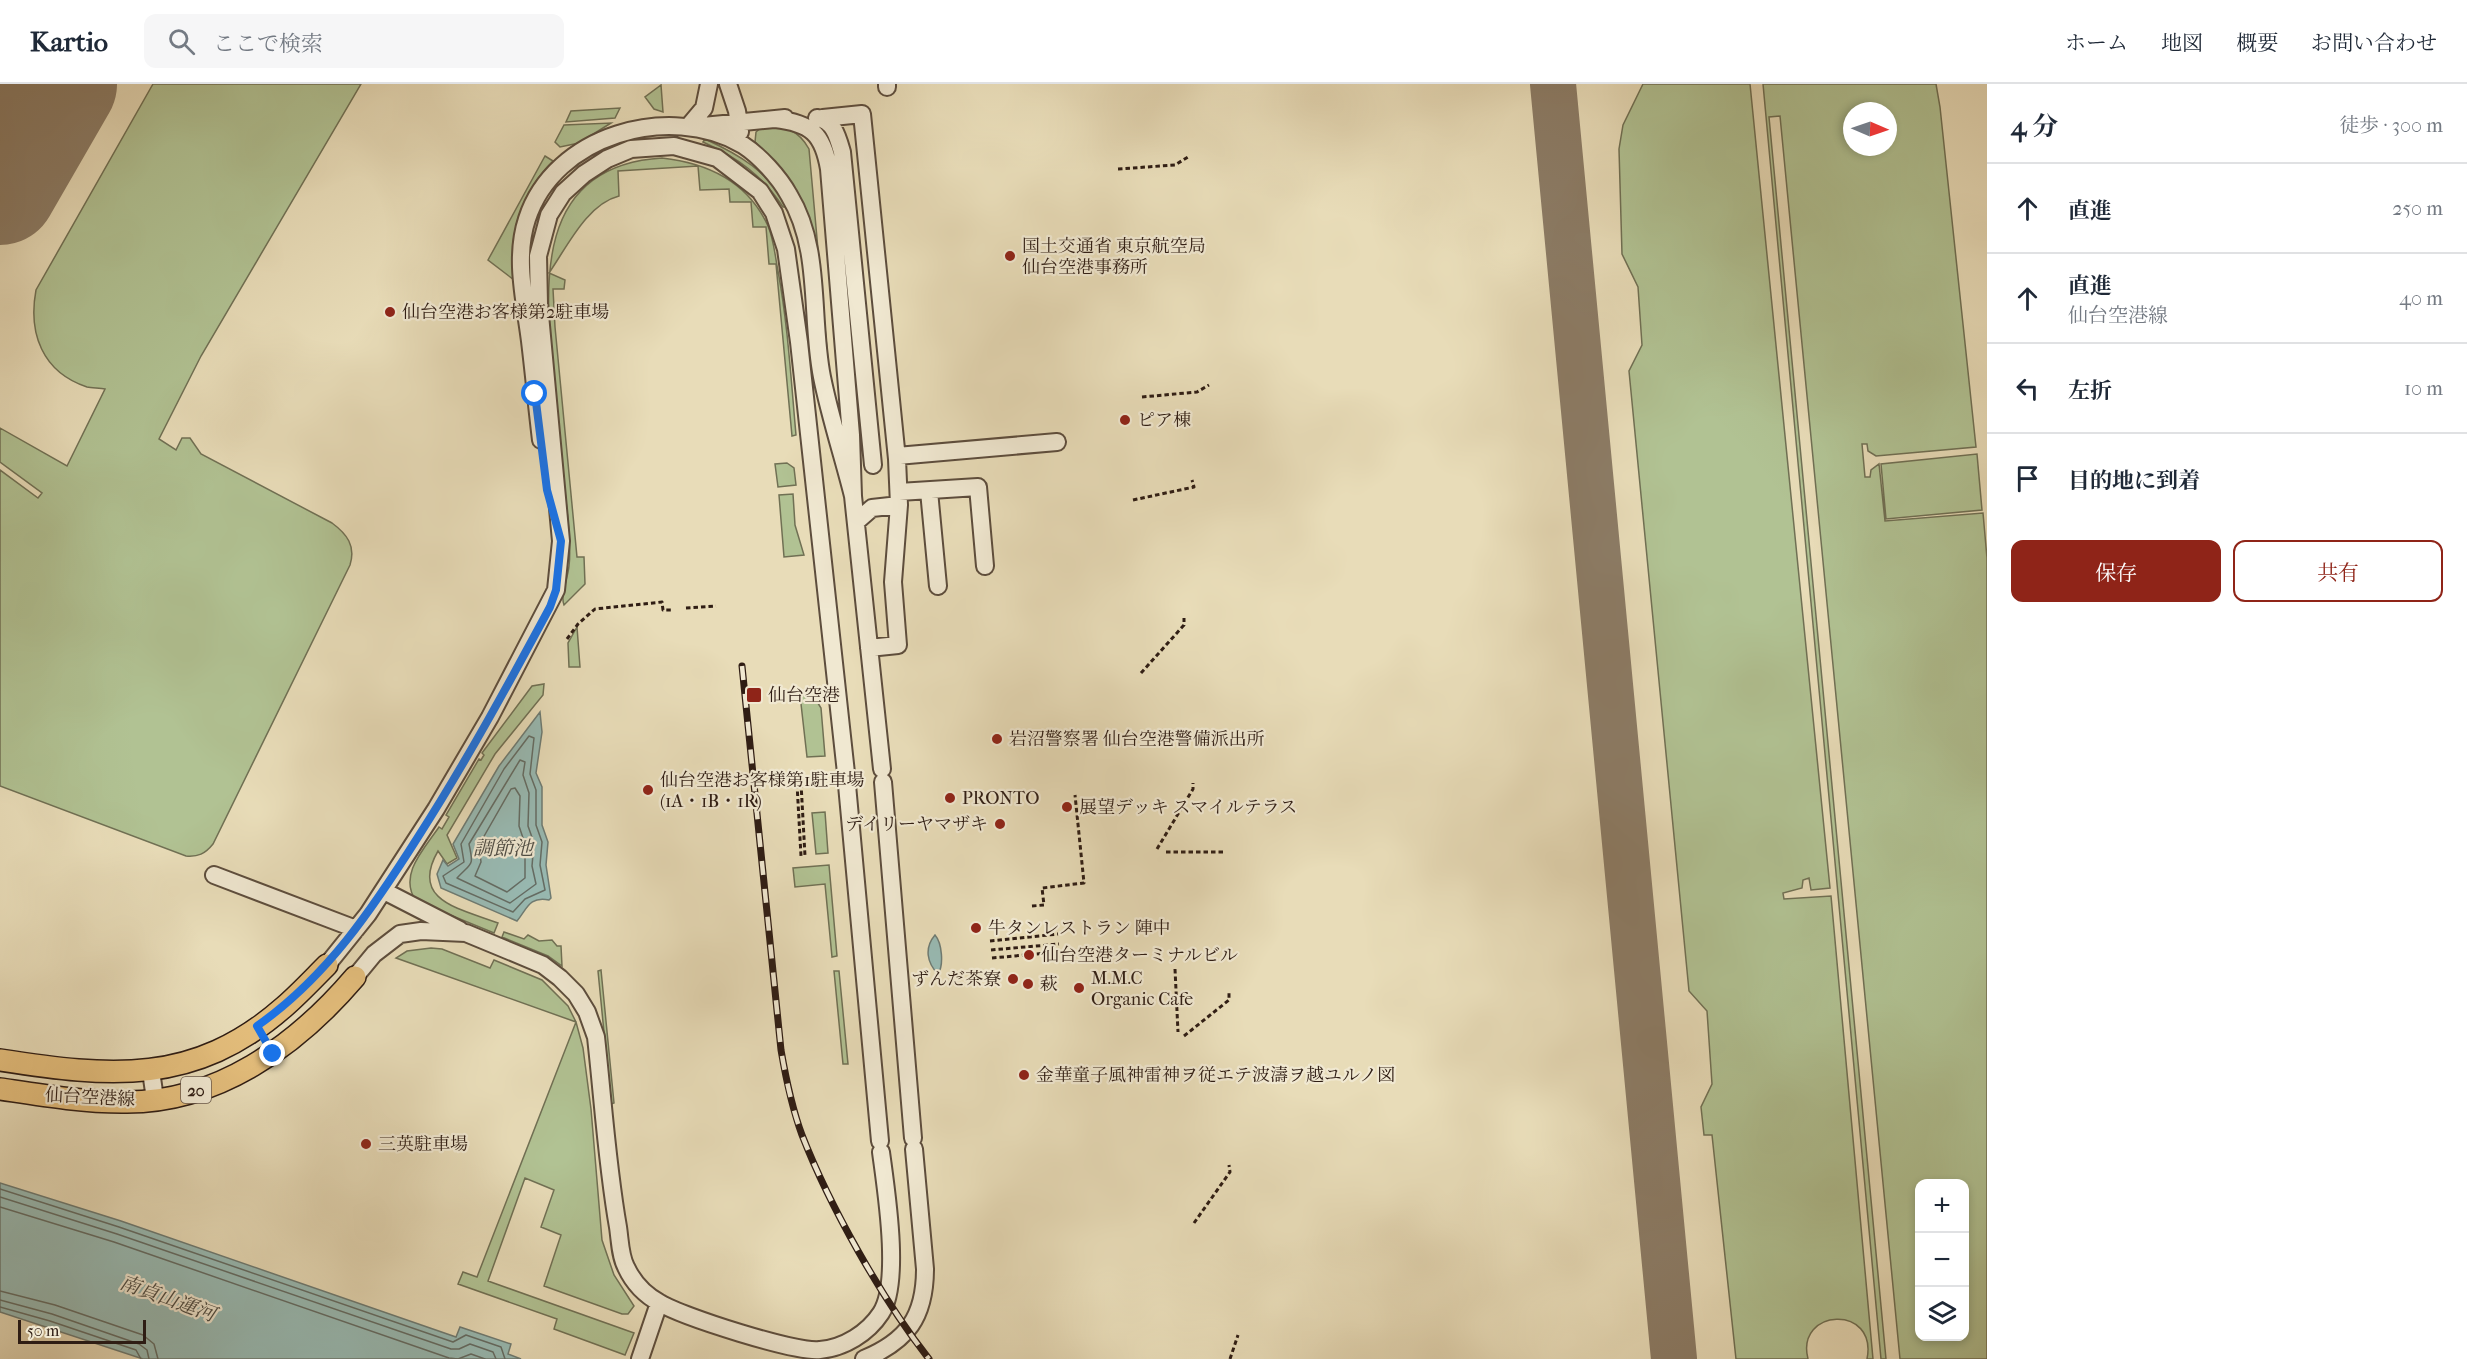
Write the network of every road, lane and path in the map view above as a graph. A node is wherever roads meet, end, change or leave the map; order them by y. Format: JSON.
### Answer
{"nodes":[{"id":1,"x":709,"y":84,"type":"edge"},
{"id":2,"x":728,"y":84,"type":"edge"},
{"id":3,"x":823,"y":118,"type":"junction"},
{"id":4,"x":775,"y":119,"type":"junction"},
{"id":5,"x":739,"y":123,"type":"junction"},
{"id":6,"x":688,"y":127,"type":"junction"},
{"id":7,"x":740,"y":144,"type":"junction"},
{"id":8,"x":1188,"y":157,"type":"dead end"},
{"id":9,"x":1118,"y":169,"type":"dead end"},
{"id":10,"x":812,"y":274,"type":"junction"},
{"id":11,"x":800,"y":355,"type":"junction"},
{"id":12,"x":1209,"y":385,"type":"dead end"},
{"id":13,"x":1142,"y":397,"type":"dead end"},
{"id":14,"x":1057,"y":442,"type":"dead end"},
{"id":15,"x":897,"y":459,"type":"junction"},
{"id":16,"x":873,"y":465,"type":"junction"},
{"id":17,"x":1192,"y":480,"type":"dead end"},
{"id":18,"x":853,"y":487,"type":"junction"},
{"id":19,"x":929,"y":491,"type":"junction"},
{"id":20,"x":899,"y":498,"type":"junction"},
{"id":21,"x":1133,"y":500,"type":"dead end"},
{"id":22,"x":856,"y":522,"type":"junction"},
{"id":23,"x":561,"y":541,"type":"junction"},
{"id":24,"x":986,"y":566,"type":"dead end"},
{"id":25,"x":938,"y":586,"type":"dead end"},
{"id":26,"x":716,"y":606,"type":"dead end"},
{"id":27,"x":686,"y":608,"type":"dead end"},
{"id":28,"x":670,"y":610,"type":"dead end"},
{"id":29,"x":1184,"y":618,"type":"dead end"},
{"id":30,"x":567,"y":639,"type":"dead end"},
{"id":31,"x":869,"y":648,"type":"junction"},
{"id":32,"x":1141,"y":673,"type":"dead end"},
{"id":33,"x":1193,"y":783,"type":"dead end"},
{"id":34,"x":799,"y":784,"type":"dead end"},
{"id":35,"x":1075,"y":795,"type":"dead end"},
{"id":36,"x":1157,"y":849,"type":"dead end"},
{"id":37,"x":1166,"y":852,"type":"dead end"},
{"id":38,"x":1224,"y":852,"type":"dead end"},
{"id":39,"x":803,"y":856,"type":"dead end"},
{"id":40,"x":214,"y":875,"type":"dead end"},
{"id":41,"x":384,"y":891,"type":"junction"},
{"id":42,"x":1032,"y":906,"type":"dead end"},
{"id":43,"x":356,"y":929,"type":"junction"},
{"id":44,"x":466,"y":933,"type":"junction"},
{"id":45,"x":1058,"y":934,"type":"dead end"},
{"id":46,"x":990,"y":941,"type":"dead end"},
{"id":47,"x":1059,"y":944,"type":"dead end"},
{"id":48,"x":991,"y":950,"type":"dead end"},
{"id":49,"x":1059,"y":952,"type":"dead end"},
{"id":50,"x":992,"y":958,"type":"dead end"},
{"id":51,"x":327,"y":965,"type":"joint"},
{"id":52,"x":1175,"y":969,"type":"dead end"},
{"id":53,"x":355,"y":977,"type":"joint"},
{"id":54,"x":1228,"y":993,"type":"dead end"},
{"id":55,"x":257,"y":1026,"type":"junction"},
{"id":56,"x":1178,"y":1032,"type":"dead end"},
{"id":57,"x":1184,"y":1036,"type":"dead end"},
{"id":58,"x":273,"y":1054,"type":"junction"},
{"id":59,"x":0,"y":1060,"type":"edge"},
{"id":60,"x":151,"y":1071,"type":"junction"},
{"id":61,"x":0,"y":1089,"type":"edge"},
{"id":62,"x":155,"y":1099,"type":"junction"},
{"id":63,"x":1229,"y":1165,"type":"dead end"},
{"id":64,"x":1194,"y":1223,"type":"dead end"},
{"id":65,"x":659,"y":1303,"type":"junction"},
{"id":66,"x":1238,"y":1335,"type":"dead end"},
{"id":67,"x":792,"y":1349,"type":"junction"},
{"id":68,"x":640,"y":1359,"type":"edge"},
{"id":69,"x":816,"y":1359,"type":"edge"},
{"id":70,"x":864,"y":1359,"type":"edge"},
{"id":71,"x":1230,"y":1359,"type":"edge"}],
"edges":[{"from":1,"to":6,"type":"street"},
{"from":2,"to":5,"type":"street"},
{"from":3,"to":4,"type":"street"},
{"from":3,"to":15,"type":"street"},
{"from":3,"to":16,"type":"street"},
{"from":4,"to":5,"type":"street"},
{"from":4,"to":18,"type":"street"},
{"from":5,"to":6,"type":"street"},
{"from":5,"to":7,"type":"street"},
{"from":6,"to":7,"type":"street"},
{"from":6,"to":23,"type":"street"},
{"from":7,"to":10,"type":"street"},
{"from":8,"to":9,"type":"path"},
{"from":10,"to":11,"type":"street"},
{"from":10,"to":18,"type":"street"},
{"from":11,"to":23,"type":"street"},
{"from":11,"to":67,"type":"street"},
{"from":12,"to":13,"type":"path"},
{"from":14,"to":15,"type":"street"},
{"from":15,"to":16,"type":"street"},
{"from":15,"to":20,"type":"street"},
{"from":16,"to":18,"type":"street"},
{"from":17,"to":21,"type":"path"},
{"from":18,"to":22,"type":"street"},
{"from":19,"to":20,"type":"street"},
{"from":19,"to":24,"type":"street"},
{"from":19,"to":25,"type":"street"},
{"from":20,"to":22,"type":"street"},
{"from":20,"to":31,"type":"street"},
{"from":22,"to":31,"type":"street"},
{"from":23,"to":41,"type":"street"},
{"from":26,"to":27,"type":"path"},
{"from":28,"to":30,"type":"path"},
{"from":29,"to":32,"type":"path"},
{"from":31,"to":70,"type":"street"},
{"from":33,"to":36,"type":"path"},
{"from":34,"to":39,"type":"path"},
{"from":35,"to":42,"type":"path"},
{"from":37,"to":38,"type":"path"},
{"from":40,"to":43,"type":"street"},
{"from":41,"to":43,"type":"street"},
{"from":41,"to":44,"type":"street"},
{"from":43,"to":51,"type":"street"},
{"from":44,"to":53,"type":"street"},
{"from":44,"to":65,"type":"street"},
{"from":45,"to":46,"type":"path"},
{"from":47,"to":48,"type":"path"},
{"from":49,"to":50,"type":"path"},
{"from":51,"to":55,"type":"main road","name":"仙台空港線","number":"20"},
{"from":52,"to":56,"type":"path"},
{"from":53,"to":58,"type":"main road","name":"仙台空港線","number":"20"},
{"from":54,"to":57,"type":"path"},
{"from":55,"to":58,"type":"street"},
{"from":55,"to":60,"type":"main road","name":"仙台空港線","number":"20"},
{"from":58,"to":62,"type":"main road","name":"仙台空港線","number":"20"},
{"from":59,"to":60,"type":"main road","name":"仙台空港線","number":"20"},
{"from":60,"to":62,"type":"street"},
{"from":61,"to":62,"type":"main road","name":"仙台空港線","number":"20"},
{"from":63,"to":64,"type":"path"},
{"from":65,"to":67,"type":"street"},
{"from":65,"to":68,"type":"street"},
{"from":66,"to":71,"type":"path"},
{"from":67,"to":69,"type":"street"}]}
